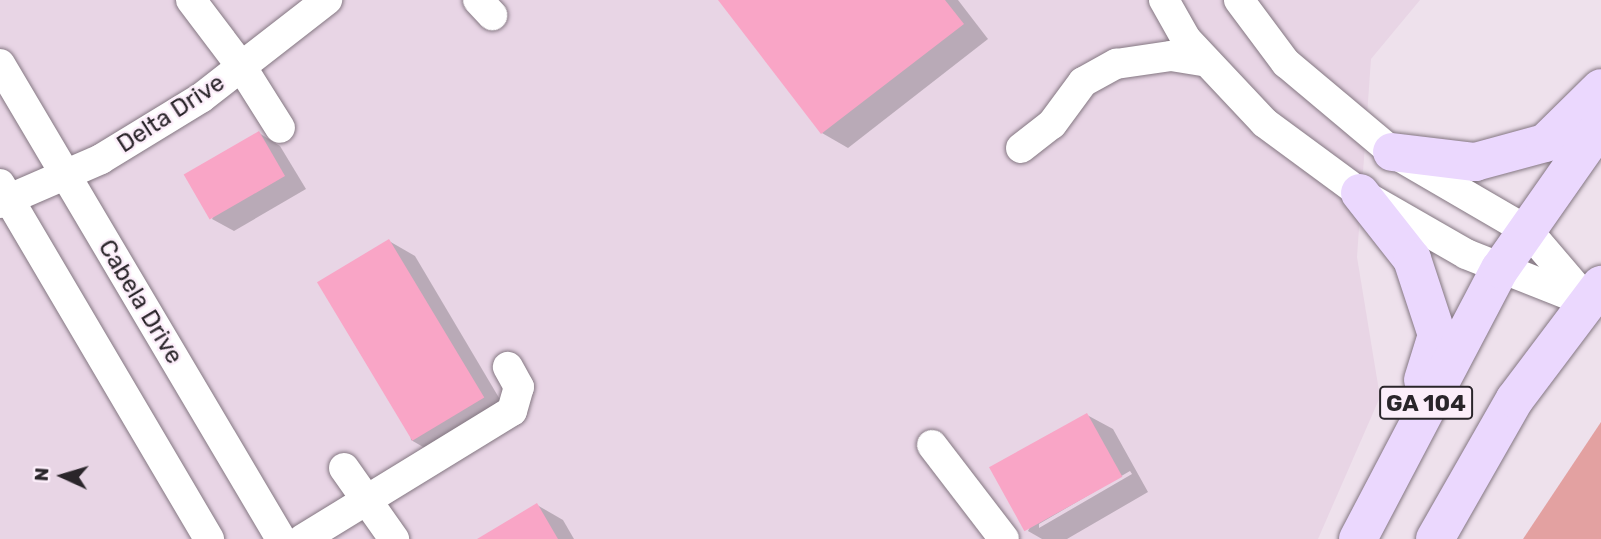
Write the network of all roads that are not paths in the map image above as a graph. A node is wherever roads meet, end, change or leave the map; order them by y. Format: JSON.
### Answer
{"nodes":[{"id":1,"x":191,"y":0,"type":"edge"},
{"id":2,"x":327,"y":0,"type":"edge"},
{"id":3,"x":1164,"y":0,"type":"edge"},
{"id":4,"x":1239,"y":0,"type":"edge"},
{"id":5,"x":1208,"y":62,"type":"junction"},
{"id":6,"x":0,"y":64,"type":"edge"},
{"id":7,"x":241,"y":66,"type":"junction"},
{"id":8,"x":1601,"y":88,"type":"edge"},
{"id":9,"x":1601,"y":125,"type":"edge"},
{"id":10,"x":280,"y":128,"type":"dead end"},
{"id":11,"x":1021,"y":148,"type":"dead end"},
{"id":12,"x":1392,"y":152,"type":"junction"},
{"id":13,"x":65,"y":174,"type":"junction"},
{"id":14,"x":1360,"y":193,"type":"junction"},
{"id":15,"x":3,"y":195,"type":"edge"},
{"id":16,"x":1528,"y":231,"type":"junction"},
{"id":17,"x":1500,"y":269,"type":"junction"},
{"id":18,"x":1595,"y":294,"type":"edge"},
{"id":19,"x":509,"y":367,"type":"dead end"},
{"id":20,"x":1405,"y":443,"type":"junction"},
{"id":21,"x":932,"y":445,"type":"dead end"},
{"id":22,"x":344,"y":468,"type":"dead end"},
{"id":23,"x":364,"y":502,"type":"junction"},
{"id":24,"x":209,"y":539,"type":"edge"},
{"id":25,"x":281,"y":539,"type":"edge"},
{"id":26,"x":303,"y":539,"type":"edge"},
{"id":27,"x":394,"y":539,"type":"edge"},
{"id":28,"x":1004,"y":539,"type":"edge"},
{"id":29,"x":1358,"y":539,"type":"edge"},
{"id":30,"x":1435,"y":539,"type":"edge"}],
"edges":[{"from":1,"to":7,"type":"street"},
{"from":2,"to":7,"type":"street","name":"Delta Drive"},
{"from":3,"to":5,"type":"street"},
{"from":4,"to":12,"type":"street"},
{"from":5,"to":11,"type":"street"},
{"from":5,"to":14,"type":"street"},
{"from":6,"to":13,"type":"street","name":"Cabela Drive"},
{"from":7,"to":10,"type":"street"},
{"from":7,"to":13,"type":"street","name":"Delta Drive"},
{"from":8,"to":12,"type":"main road"},
{"from":9,"to":16,"type":"main road","number":"GA 104"},
{"from":12,"to":16,"type":"street"},
{"from":13,"to":15,"type":"street","name":"Delta Drive"},
{"from":13,"to":25,"type":"street","name":"Cabela Drive"},
{"from":14,"to":17,"type":"street"},
{"from":14,"to":20,"type":"main road"},
{"from":15,"to":24,"type":"street"},
{"from":16,"to":17,"type":"main road","number":"GA 104"},
{"from":16,"to":18,"type":"street"},
{"from":17,"to":18,"type":"street"},
{"from":17,"to":20,"type":"main road","number":"GA 104"},
{"from":18,"to":30,"type":"main road","number":"GA 104"},
{"from":19,"to":23,"type":"street"},
{"from":20,"to":29,"type":"main road","number":"GA 104"},
{"from":21,"to":28,"type":"street"},
{"from":22,"to":23,"type":"street"},
{"from":23,"to":26,"type":"street"},
{"from":23,"to":27,"type":"street"}]}
